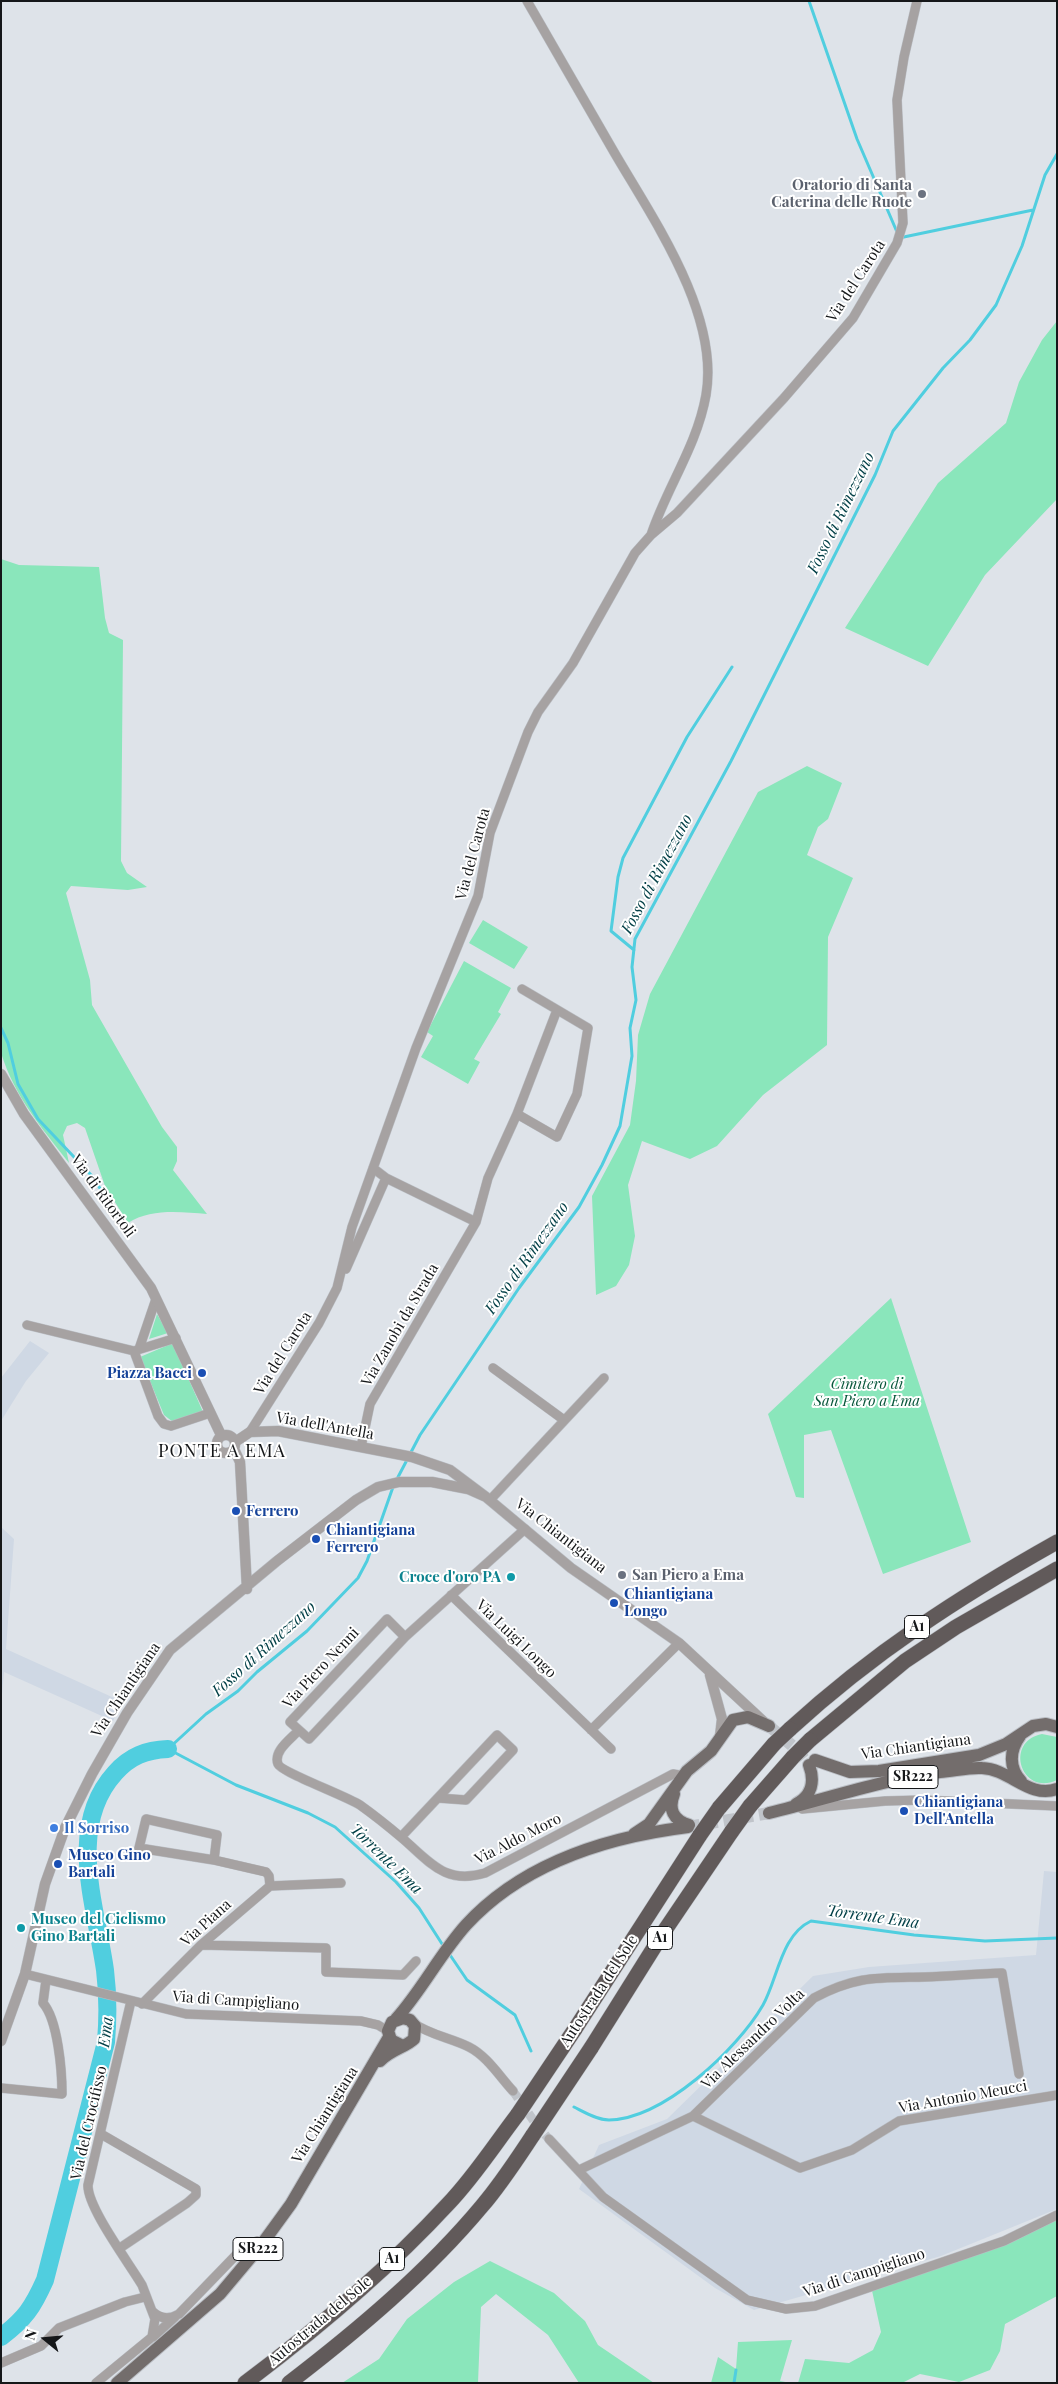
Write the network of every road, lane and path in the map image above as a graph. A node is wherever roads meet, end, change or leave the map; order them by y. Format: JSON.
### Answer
{"nodes":[{"id":1,"x":527,"y":1,"type":"edge"},
{"id":2,"x":917,"y":1,"type":"edge"},
{"id":3,"x":651,"y":535,"type":"junction"},
{"id":4,"x":522,"y":989,"type":"dead end"},
{"id":5,"x":557,"y":1010,"type":"junction"},
{"id":6,"x":1,"y":1074,"type":"edge"},
{"id":7,"x":517,"y":1114,"type":"junction"},
{"id":8,"x":373,"y":1168,"type":"junction"},
{"id":9,"x":386,"y":1178,"type":"junction"},
{"id":10,"x":476,"y":1222,"type":"junction"},
{"id":11,"x":338,"y":1288,"type":"junction"},
{"id":12,"x":156,"y":1299,"type":"junction"},
{"id":13,"x":27,"y":1325,"type":"dead end"},
{"id":14,"x":176,"y":1338,"type":"junction"},
{"id":15,"x":136,"y":1350,"type":"junction"},
{"id":16,"x":493,"y":1368,"type":"dead end"},
{"id":17,"x":604,"y":1378,"type":"dead end"},
{"id":18,"x":210,"y":1413,"type":"junction"},
{"id":19,"x":564,"y":1420,"type":"junction"},
{"id":20,"x":250,"y":1432,"type":"junction"},
{"id":21,"x":221,"y":1435,"type":"junction"},
{"id":22,"x":234,"y":1445,"type":"junction"},
{"id":23,"x":361,"y":1447,"type":"junction"},
{"id":24,"x":409,"y":1456,"type":"joint"},
{"id":25,"x":488,"y":1498,"type":"junction"},
{"id":26,"x":525,"y":1529,"type":"junction"},
{"id":27,"x":1057,"y":1542,"type":"edge"},
{"id":28,"x":1057,"y":1569,"type":"edge"},
{"id":29,"x":247,"y":1589,"type":"junction"},
{"id":30,"x":450,"y":1595,"type":"junction"},
{"id":31,"x":405,"y":1637,"type":"junction"},
{"id":32,"x":679,"y":1643,"type":"junction"},
{"id":33,"x":707,"y":1670,"type":"junction"},
{"id":34,"x":769,"y":1726,"type":"joint"},
{"id":35,"x":1057,"y":1727,"type":"edge"},
{"id":36,"x":299,"y":1730,"type":"junction"},
{"id":37,"x":591,"y":1730,"type":"junction"},
{"id":38,"x":1020,"y":1735,"type":"junction"},
{"id":39,"x":718,"y":1740,"type":"junction"},
{"id":40,"x":611,"y":1749,"type":"dead end"},
{"id":41,"x":679,"y":1782,"type":"junction"},
{"id":42,"x":1057,"y":1789,"type":"edge"},
{"id":43,"x":1035,"y":1790,"type":"junction"},
{"id":44,"x":438,"y":1798,"type":"junction"},
{"id":45,"x":1017,"y":1803,"type":"junction"},
{"id":46,"x":1057,"y":1806,"type":"edge"},
{"id":47,"x":790,"y":1808,"type":"junction"},
{"id":48,"x":769,"y":1813,"type":"tunnel mouth"},
{"id":49,"x":692,"y":1829,"type":"junction"},
{"id":50,"x":401,"y":1837,"type":"junction"},
{"id":51,"x":630,"y":1837,"type":"junction"},
{"id":52,"x":214,"y":1860,"type":"junction"},
{"id":53,"x":341,"y":1883,"type":"dead end"},
{"id":54,"x":270,"y":1886,"type":"junction"},
{"id":55,"x":201,"y":1945,"type":"junction"},
{"id":56,"x":416,"y":1961,"type":"dead end"},
{"id":57,"x":25,"y":1974,"type":"junction"},
{"id":58,"x":46,"y":1980,"type":"junction"},
{"id":59,"x":131,"y":2001,"type":"junction"},
{"id":60,"x":411,"y":2001,"type":"junction"},
{"id":61,"x":142,"y":2004,"type":"junction"},
{"id":62,"x":396,"y":2019,"type":"junction"},
{"id":63,"x":411,"y":2021,"type":"junction"},
{"id":64,"x":428,"y":2032,"type":"junction"},
{"id":65,"x":389,"y":2034,"type":"junction"},
{"id":66,"x":414,"y":2039,"type":"junction"},
{"id":67,"x":1,"y":2041,"type":"edge"},
{"id":68,"x":401,"y":2045,"type":"junction"},
{"id":69,"x":373,"y":2067,"type":"junction"},
{"id":70,"x":1019,"y":2074,"type":"dead end"},
{"id":71,"x":1,"y":2088,"type":"edge"},
{"id":72,"x":513,"y":2091,"type":"tunnel mouth"},
{"id":73,"x":1057,"y":2095,"type":"edge"},
{"id":74,"x":693,"y":2116,"type":"junction"},
{"id":75,"x":101,"y":2134,"type":"junction"},
{"id":76,"x":550,"y":2139,"type":"tunnel mouth"},
{"id":77,"x":579,"y":2170,"type":"junction"},
{"id":78,"x":304,"y":2179,"type":"junction"},
{"id":79,"x":1057,"y":2216,"type":"edge"},
{"id":80,"x":257,"y":2241,"type":"junction"},
{"id":81,"x":120,"y":2248,"type":"junction"},
{"id":82,"x":145,"y":2297,"type":"junction"},
{"id":83,"x":152,"y":2310,"type":"junction"},
{"id":84,"x":202,"y":2310,"type":"junction"},
{"id":85,"x":179,"y":2314,"type":"junction"},
{"id":86,"x":148,"y":2342,"type":"junction"},
{"id":87,"x":1,"y":2363,"type":"edge"},
{"id":88,"x":96,"y":2383,"type":"edge"},
{"id":89,"x":116,"y":2383,"type":"edge"},
{"id":90,"x":246,"y":2383,"type":"edge"},
{"id":91,"x":289,"y":2383,"type":"edge"}],
"edges":[{"from":1,"to":3,"type":"street","name":"Via del Carota"},
{"from":2,"to":3,"type":"street","name":"Via del Carota"},
{"from":3,"to":8,"type":"street","name":"Via del Carota"},
{"from":4,"to":5,"type":"street"},
{"from":5,"to":7,"type":"street","name":"Via Zanobi da Strada"},
{"from":5,"to":7,"type":"street"},
{"from":6,"to":12,"type":"street","name":"Via di Ritortoli"},
{"from":7,"to":10,"type":"street","name":"Via Zanobi da Strada"},
{"from":8,"to":9,"type":"street"},
{"from":8,"to":11,"type":"street","name":"Via del Carota"},
{"from":9,"to":10,"type":"street"},
{"from":9,"to":11,"type":"street","name":"Via del Carota"},
{"from":10,"to":23,"type":"street","name":"Via Zanobi da Strada"},
{"from":11,"to":20,"type":"street","name":"Via del Carota"},
{"from":12,"to":14,"type":"street","name":"Via di Ritortoli"},
{"from":12,"to":15,"type":"street"},
{"from":13,"to":15,"type":"street"},
{"from":14,"to":15,"type":"street"},
{"from":14,"to":18,"type":"street","name":"Via di Ritortoli"},
{"from":15,"to":18,"type":"street"},
{"from":16,"to":19,"type":"street"},
{"from":17,"to":19,"type":"street","name":"Via Chiantigiana"},
{"from":18,"to":21,"type":"street","name":"Via di Ritortoli"},
{"from":19,"to":25,"type":"street","name":"Via Chiantigiana"},
{"from":20,"to":22,"type":"street"},
{"from":20,"to":23,"type":"street","name":"Via dell'Antella"},
{"from":21,"to":22,"type":"street"},
{"from":21,"to":22,"type":"street"},
{"from":22,"to":29,"type":"street"},
{"from":23,"to":24,"type":"street","name":"Via dell'Antella"},
{"from":24,"to":25,"type":"street","name":"Via Chiantigiana"},
{"from":25,"to":26,"type":"street","name":"Via Chiantigiana"},
{"from":25,"to":29,"type":"street","name":"Via Chiantigiana"},
{"from":26,"to":30,"type":"street"},
{"from":26,"to":32,"type":"street","name":"Via Chiantigiana"},
{"from":27,"to":49,"type":"highway","name":"Autostrada del Sole","number":"A1","bridge":true},
{"from":28,"to":91,"type":"highway","name":"Autostrada del Sole","number":"A1","bridge":true},
{"from":29,"to":57,"type":"street","name":"Via Chiantigiana"},
{"from":30,"to":31,"type":"street","name":"Via Piero Nenni"},
{"from":30,"to":37,"type":"street","name":"Via Luigi Longo"},
{"from":31,"to":36,"type":"street","name":"Via Piero Nenni"},
{"from":31,"to":36,"type":"street","name":"Via Piero Nenni"},
{"from":32,"to":33,"type":"street","name":"Via Chiantigiana"},
{"from":32,"to":37,"type":"street"},
{"from":33,"to":34,"type":"street","name":"Via Chiantigiana"},
{"from":33,"to":39,"type":"street","name":"Via Chiantigiana"},
{"from":34,"to":39,"type":"main road","name":"Via Chiantigiana"},
{"from":35,"to":38,"type":"main road","name":"Via Chiantigiana","number":"SR222"},
{"from":36,"to":50,"type":"street","name":"Via Aldo Moro"},
{"from":37,"to":40,"type":"street","name":"Via Luigi Longo"},
{"from":38,"to":43,"type":"main road"},
{"from":38,"to":47,"type":"main road","name":"Via Chiantigiana","number":"SR222"},
{"from":39,"to":41,"type":"main road","name":"Via Chiantigiana"},
{"from":41,"to":49,"type":"main road"},
{"from":41,"to":50,"type":"street","name":"Via Aldo Moro"},
{"from":41,"to":51,"type":"main road","name":"Via Chiantigiana"},
{"from":42,"to":43,"type":"main road"},
{"from":43,"to":45,"type":"street"},
{"from":43,"to":47,"type":"main road","name":"Via Chiantigiana","number":"SR222"},
{"from":44,"to":44,"type":"street"},
{"from":44,"to":50,"type":"street"},
{"from":45,"to":46,"type":"street"},
{"from":45,"to":47,"type":"street"},
{"from":47,"to":48,"type":"main road","name":"Via Chiantigiana","number":"SR222"},
{"from":49,"to":51,"type":"main road","name":"Via Chiantigiana"},
{"from":49,"to":90,"type":"highway","name":"Autostrada del Sole","number":"A1","bridge":true},
{"from":51,"to":60,"type":"main road","name":"Via Chiantigiana"},
{"from":52,"to":52,"type":"street"},
{"from":52,"to":54,"type":"street"},
{"from":53,"to":54,"type":"street"},
{"from":54,"to":55,"type":"street","name":"Via Piana"},
{"from":55,"to":56,"type":"street"},
{"from":55,"to":61,"type":"street","name":"Via Piana"},
{"from":57,"to":58,"type":"street","name":"Via di Campigliano"},
{"from":57,"to":67,"type":"street","name":"Via Chiantigiana"},
{"from":58,"to":59,"type":"street","name":"Via di Campigliano"},
{"from":58,"to":71,"type":"street"},
{"from":59,"to":61,"type":"street","name":"Via di Campigliano"},
{"from":59,"to":75,"type":"street","name":"Via del Crocifisso"},
{"from":60,"to":62,"type":"main road","name":"Via Chiantigiana"},
{"from":60,"to":63,"type":"main road"},
{"from":61,"to":65,"type":"street","name":"Via di Campigliano"},
{"from":62,"to":63,"type":"main road"},
{"from":62,"to":65,"type":"main road","name":"Via Chiantigiana"},
{"from":63,"to":64,"type":"street"},
{"from":63,"to":66,"type":"main road"},
{"from":64,"to":66,"type":"street"},
{"from":64,"to":72,"type":"street"},
{"from":65,"to":68,"type":"main road"},
{"from":65,"to":69,"type":"main road","name":"Via Chiantigiana","number":"SR222"},
{"from":66,"to":68,"type":"main road","name":"Via Chiantigiana"},
{"from":68,"to":69,"type":"main road","name":"Via Chiantigiana","number":"SR222"},
{"from":69,"to":78,"type":"main road","name":"Via Chiantigiana","number":"SR222"},
{"from":70,"to":74,"type":"street","name":"Via Alessandro Volta"},
{"from":73,"to":74,"type":"street","name":"Via Antonio Meucci"},
{"from":74,"to":77,"type":"street"},
{"from":75,"to":81,"type":"street","name":"Via del Crocifisso"},
{"from":75,"to":81,"type":"street"},
{"from":76,"to":77,"type":"street","name":"Via di Campigliano"},
{"from":77,"to":79,"type":"street","name":"Via di Campigliano"},
{"from":78,"to":80,"type":"main road","name":"Via Chiantigiana","number":"SR222"},
{"from":78,"to":84,"type":"main road","name":"Via Chiantigiana","number":"SR222"},
{"from":80,"to":84,"type":"main road","name":"Via Chiantigiana","number":"SR222"},
{"from":80,"to":85,"type":"street"},
{"from":81,"to":82,"type":"street","name":"Via del Crocifisso"},
{"from":82,"to":83,"type":"street","name":"Via del Crocifisso"},
{"from":82,"to":87,"type":"street"},
{"from":83,"to":85,"type":"street"},
{"from":83,"to":86,"type":"street","name":"Via del Crocifisso"},
{"from":84,"to":89,"type":"main road","name":"Via Chiantigiana","number":"SR222"},
{"from":85,"to":86,"type":"street"},
{"from":86,"to":88,"type":"street"}]}
